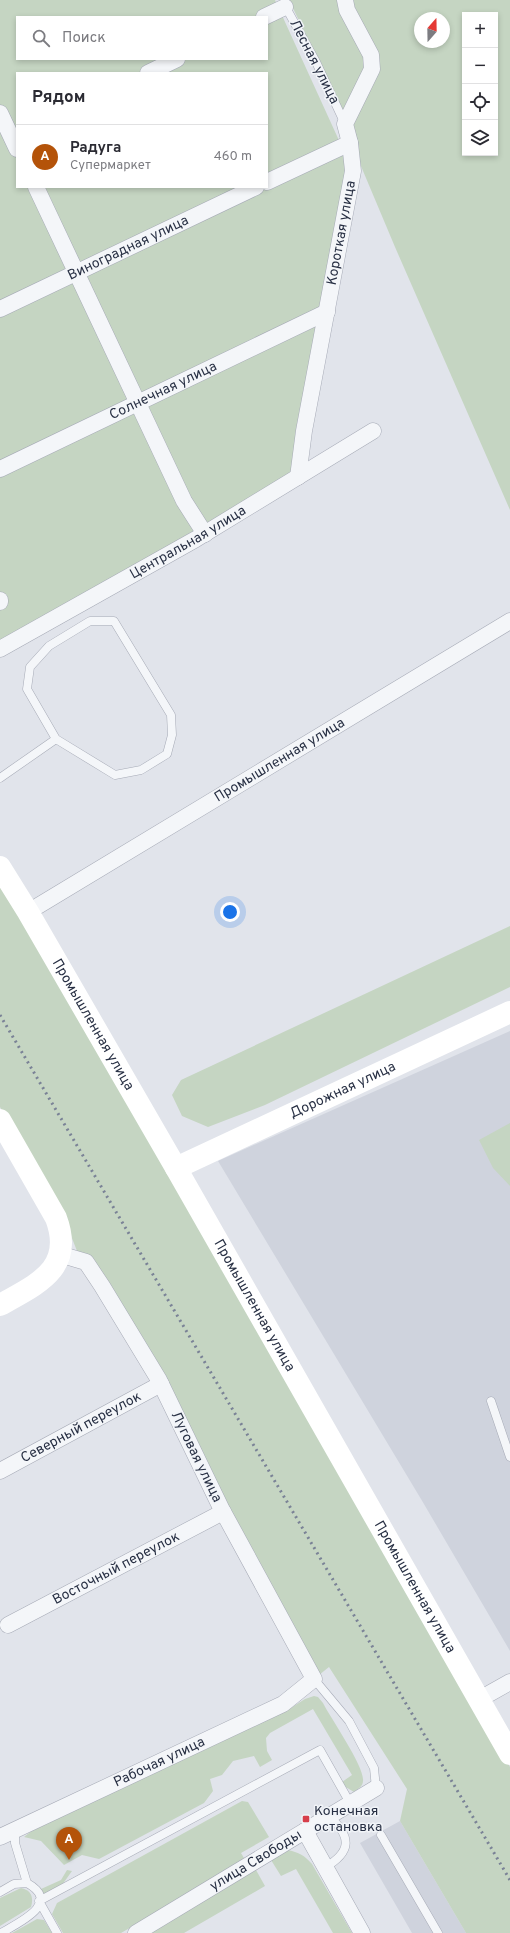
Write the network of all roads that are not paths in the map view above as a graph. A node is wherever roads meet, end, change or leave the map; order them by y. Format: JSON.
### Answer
{"nodes":[{"id":1,"x":345,"y":0,"type":"edge"},
{"id":2,"x":283,"y":3,"type":"edge"},
{"id":3,"x":265,"y":16,"type":"edge"},
{"id":4,"x":175,"y":60,"type":"edge"},
{"id":5,"x":150,"y":72,"type":"edge"},
{"id":6,"x":0,"y":113,"type":"edge"},
{"id":7,"x":345,"y":124,"type":"junction"},
{"id":8,"x":12,"y":142,"type":"edge"},
{"id":9,"x":350,"y":143,"type":"junction"},
{"id":10,"x":268,"y":182,"type":"edge"},
{"id":11,"x":36,"y":188,"type":"edge"},
{"id":12,"x":254,"y":188,"type":"edge"},
{"id":13,"x":77,"y":272,"type":"junction"},
{"id":14,"x":0,"y":309,"type":"edge"},
{"id":15,"x":327,"y":312,"type":"junction"},
{"id":16,"x":138,"y":404,"type":"junction"},
{"id":17,"x":373,"y":431,"type":"dead end"},
{"id":18,"x":0,"y":469,"type":"edge"},
{"id":19,"x":298,"y":477,"type":"junction"},
{"id":20,"x":205,"y":534,"type":"junction"},
{"id":21,"x":510,"y":621,"type":"edge"},
{"id":22,"x":0,"y":649,"type":"edge"},
{"id":23,"x":56,"y":739,"type":"junction"},
{"id":24,"x":0,"y":778,"type":"edge"},
{"id":25,"x":0,"y":867,"type":"edge"},
{"id":26,"x":28,"y":912,"type":"junction"},
{"id":27,"x":510,"y":1012,"type":"edge"},
{"id":28,"x":0,"y":1120,"type":"edge"},
{"id":29,"x":176,"y":1168,"type":"junction"},
{"id":30,"x":59,"y":1254,"type":"junction"},
{"id":31,"x":0,"y":1305,"type":"edge"},
{"id":32,"x":161,"y":1384,"type":"junction"},
{"id":33,"x":491,"y":1401,"type":"dead end"},
{"id":34,"x":510,"y":1457,"type":"edge"},
{"id":35,"x":0,"y":1470,"type":"edge"},
{"id":36,"x":223,"y":1512,"type":"junction"},
{"id":37,"x":8,"y":1626,"type":"dead end"},
{"id":38,"x":314,"y":1679,"type":"junction"},
{"id":39,"x":510,"y":1682,"type":"edge"},
{"id":40,"x":478,"y":1700,"type":"junction"},
{"id":41,"x":510,"y":1754,"type":"edge"},
{"id":42,"x":376,"y":1788,"type":"joint"},
{"id":43,"x":350,"y":1803,"type":"junction"},
{"id":44,"x":329,"y":1816,"type":"junction"},
{"id":45,"x":15,"y":1831,"type":"junction"},
{"id":46,"x":305,"y":1831,"type":"junction"},
{"id":47,"x":381,"y":1835,"type":"dead end"},
{"id":48,"x":0,"y":1837,"type":"edge"},
{"id":49,"x":324,"y":1868,"type":"junction"},
{"id":50,"x":26,"y":1883,"type":"junction"},
{"id":51,"x":0,"y":1892,"type":"edge"},
{"id":52,"x":39,"y":1901,"type":"junction"},
{"id":53,"x":139,"y":1932,"type":"edge"},
{"id":54,"x":0,"y":1933,"type":"edge"},
{"id":55,"x":57,"y":1933,"type":"edge"},
{"id":56,"x":362,"y":1933,"type":"edge"},
{"id":57,"x":438,"y":1933,"type":"edge"}],
"edges":[{"from":1,"to":7,"type":"street"},
{"from":2,"to":3,"type":"street"},
{"from":2,"to":7,"type":"lane","name":"Лесная улица"},
{"from":4,"to":5,"type":"street"},
{"from":6,"to":8,"type":"street"},
{"from":7,"to":9,"type":"street","name":"Короткая улица"},
{"from":9,"to":10,"type":"street"},
{"from":9,"to":15,"type":"street","name":"Короткая улица"},
{"from":11,"to":13,"type":"street"},
{"from":12,"to":13,"type":"street","name":"Виноградная улица"},
{"from":13,"to":14,"type":"street","name":"Виноградная улица"},
{"from":13,"to":16,"type":"street"},
{"from":15,"to":16,"type":"street","name":"Солнечная улица"},
{"from":15,"to":19,"type":"street","name":"Короткая улица"},
{"from":16,"to":18,"type":"street","name":"Солнечная улица"},
{"from":16,"to":20,"type":"street"},
{"from":17,"to":19,"type":"street","name":"Центральная улица"},
{"from":19,"to":20,"type":"street","name":"Центральная улица"},
{"from":20,"to":22,"type":"street","name":"Центральная улица"},
{"from":21,"to":26,"type":"street","name":"Промышленная улица"},
{"from":23,"to":23,"type":"lane"},
{"from":23,"to":24,"type":"lane"},
{"from":25,"to":26,"type":"street","name":"Промышленная улица"},
{"from":26,"to":29,"type":"street","name":"Промышленная улица"},
{"from":27,"to":29,"type":"street","name":"Дорожная улица"},
{"from":28,"to":30,"type":"street"},
{"from":29,"to":40,"type":"street","name":"Промышленная улица"},
{"from":30,"to":31,"type":"street"},
{"from":30,"to":32,"type":"street","name":"Луговая улица"},
{"from":32,"to":35,"type":"street","name":"Северный переулок"},
{"from":32,"to":36,"type":"street","name":"Луговая улица"},
{"from":33,"to":34,"type":"lane"},
{"from":36,"to":37,"type":"street","name":"Восточный переулок"},
{"from":36,"to":38,"type":"street","name":"Луговая улица"},
{"from":38,"to":42,"type":"lane"},
{"from":38,"to":45,"type":"street","name":"Рабочая улица"},
{"from":39,"to":40,"type":"street"},
{"from":40,"to":41,"type":"street","name":"Промышленная улица"},
{"from":42,"to":43,"type":"street","name":"улица Свободы"},
{"from":43,"to":44,"type":"street","name":"улица Свободы"},
{"from":43,"to":52,"type":"lane"},
{"from":44,"to":46,"type":"street","name":"улица Свободы"},
{"from":44,"to":49,"type":"lane"},
{"from":45,"to":48,"type":"street","name":"Рабочая улица"},
{"from":45,"to":50,"type":"lane"},
{"from":46,"to":49,"type":"street"},
{"from":46,"to":53,"type":"street","name":"улица Свободы"},
{"from":47,"to":57,"type":"lane"},
{"from":49,"to":56,"type":"street"},
{"from":50,"to":51,"type":"lane"},
{"from":50,"to":52,"type":"lane"},
{"from":52,"to":54,"type":"lane"},
{"from":52,"to":55,"type":"lane"}]}
